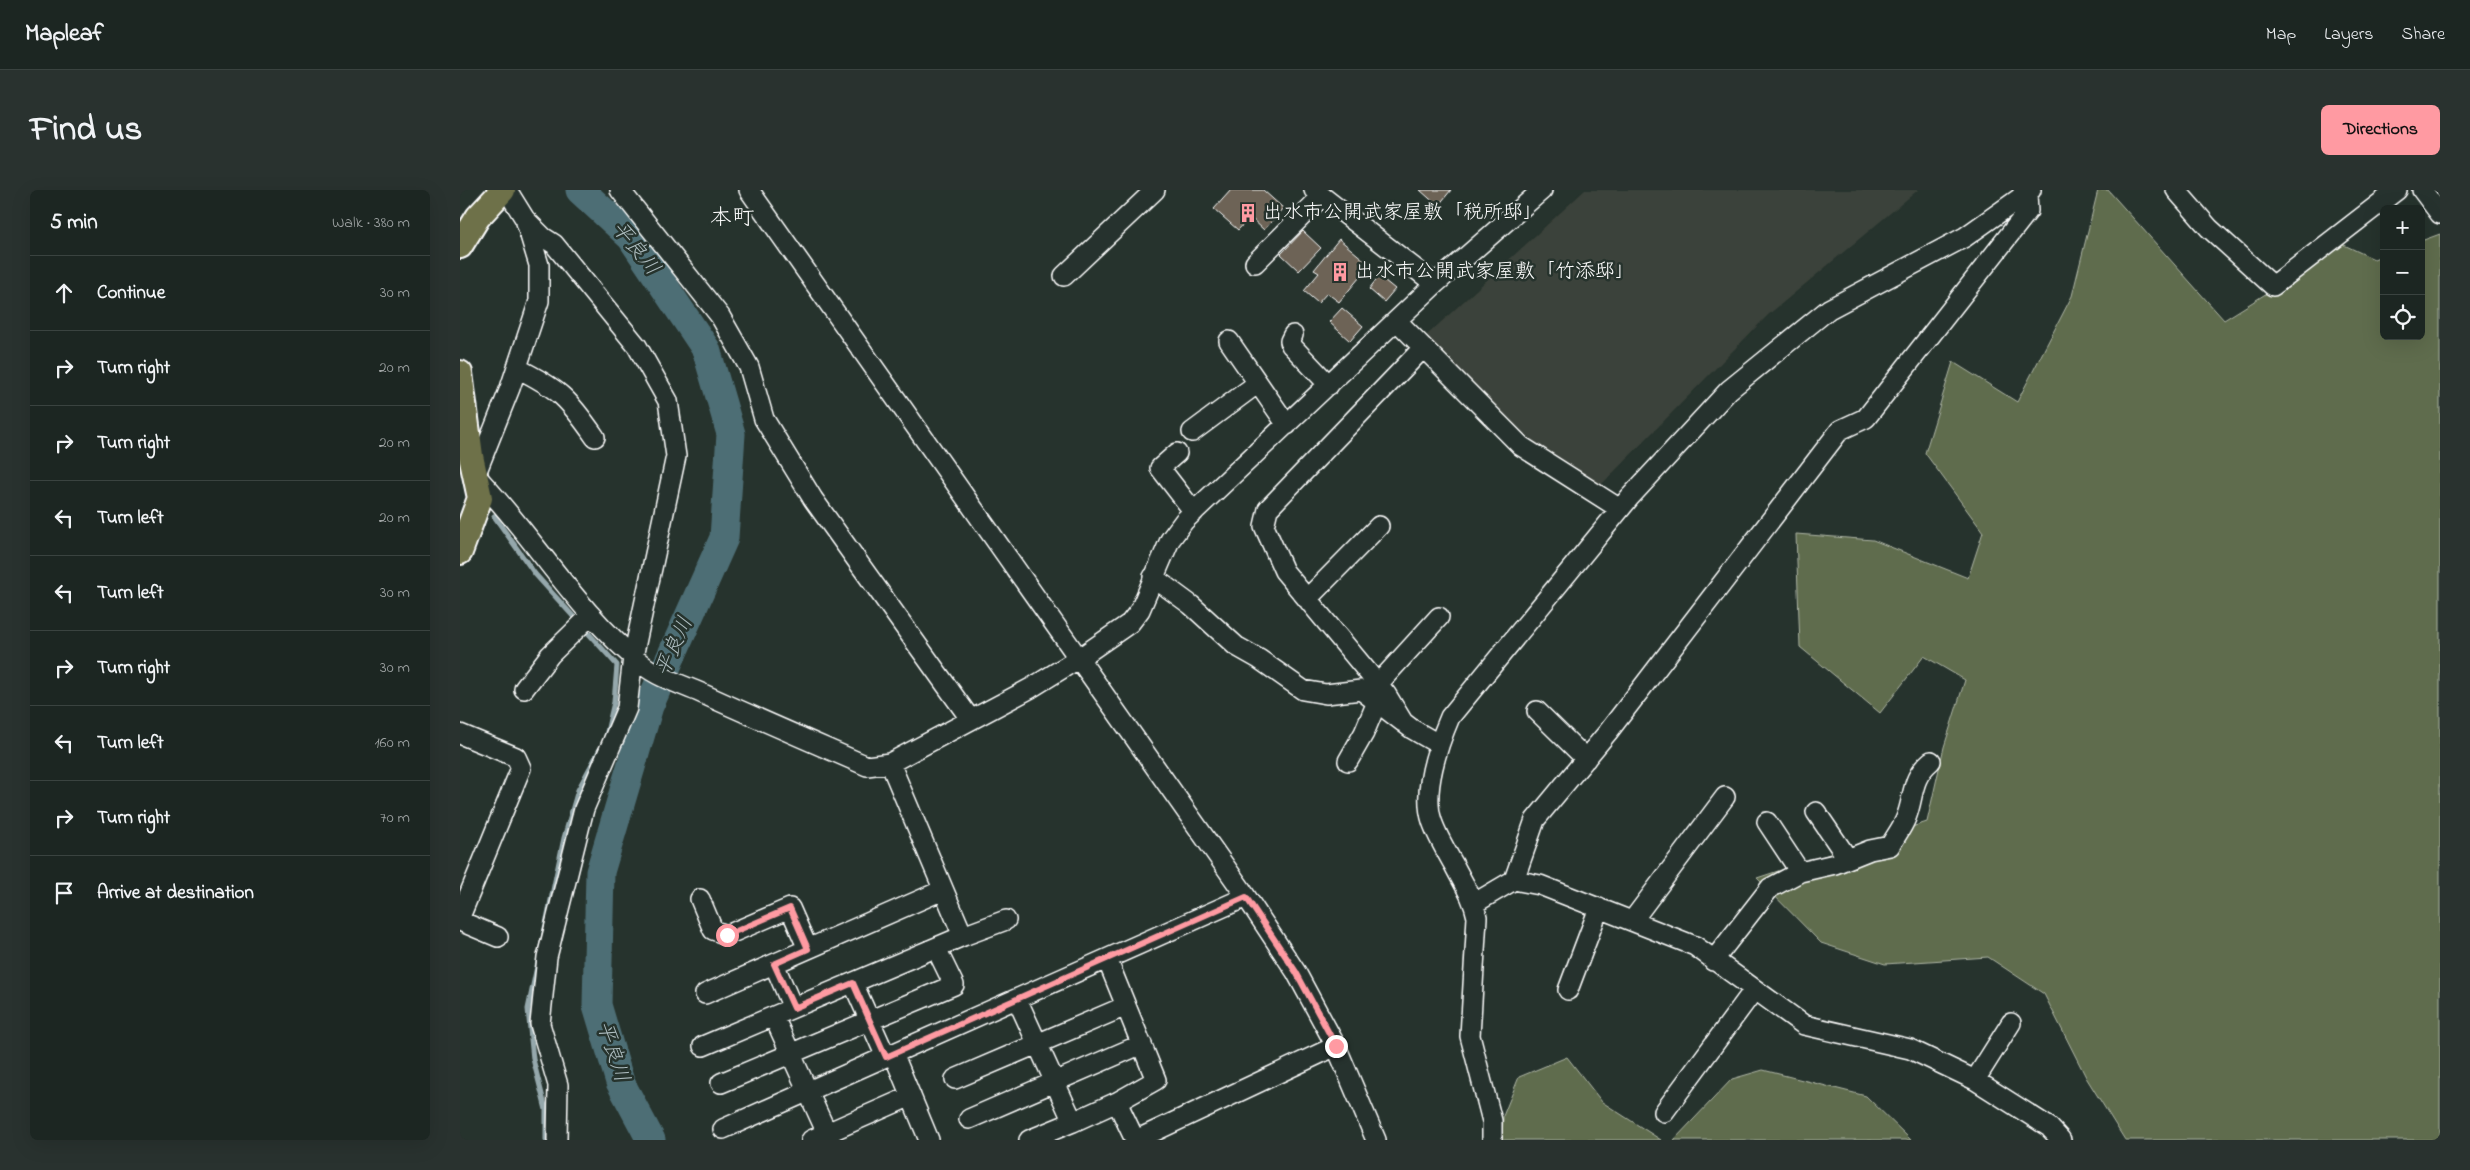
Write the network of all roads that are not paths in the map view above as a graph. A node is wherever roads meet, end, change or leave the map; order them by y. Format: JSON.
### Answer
{"nodes":[{"id":1,"x":505,"y":190,"type":"edge"},
{"id":2,"x":620,"y":190,"type":"edge"},
{"id":3,"x":749,"y":190,"type":"edge"},
{"id":4,"x":1155,"y":190,"type":"edge"},
{"id":5,"x":1542,"y":190,"type":"edge"},
{"id":6,"x":2176,"y":190,"type":"edge"},
{"id":7,"x":2397,"y":190,"type":"edge"},
{"id":8,"x":2422,"y":190,"type":"edge"},
{"id":9,"x":2027,"y":191,"type":"edge"},
{"id":10,"x":1318,"y":193,"type":"edge"},
{"id":11,"x":2440,"y":214,"type":"edge"},
{"id":12,"x":525,"y":220,"type":"junction"},
{"id":13,"x":460,"y":246,"type":"edge"},
{"id":14,"x":1255,"y":263,"type":"dead end"},
{"id":15,"x":1064,"y":276,"type":"dead end"},
{"id":16,"x":1435,"y":284,"type":"junction"},
{"id":17,"x":1397,"y":321,"type":"junction"},
{"id":18,"x":1293,"y":335,"type":"dead end"},
{"id":19,"x":1229,"y":340,"type":"dead end"},
{"id":20,"x":1423,"y":348,"type":"junction"},
{"id":21,"x":517,"y":368,"type":"junction"},
{"id":22,"x":460,"y":373,"type":"edge"},
{"id":23,"x":1258,"y":383,"type":"junction"},
{"id":24,"x":1329,"y":385,"type":"junction"},
{"id":25,"x":1290,"y":422,"type":"junction"},
{"id":26,"x":1192,"y":432,"type":"dead end"},
{"id":27,"x":595,"y":437,"type":"dead end"},
{"id":28,"x":1177,"y":453,"type":"dead end"},
{"id":29,"x":468,"y":468,"type":"edge"},
{"id":30,"x":1620,"y":509,"type":"junction"},
{"id":31,"x":1194,"y":512,"type":"junction"},
{"id":32,"x":1379,"y":526,"type":"dead end"},
{"id":33,"x":460,"y":552,"type":"edge"},
{"id":34,"x":1153,"y":576,"type":"junction"},
{"id":35,"x":1307,"y":599,"type":"junction"},
{"id":36,"x":590,"y":616,"type":"junction"},
{"id":37,"x":1439,"y":618,"type":"dead end"},
{"id":38,"x":1078,"y":659,"type":"junction"},
{"id":39,"x":639,"y":662,"type":"junction"},
{"id":40,"x":524,"y":689,"type":"dead end"},
{"id":41,"x":1378,"y":693,"type":"junction"},
{"id":42,"x":1537,"y":711,"type":"dead end"},
{"id":43,"x":971,"y":720,"type":"junction"},
{"id":44,"x":460,"y":734,"type":"edge"},
{"id":45,"x":1438,"y":744,"type":"junction"},
{"id":46,"x":1586,"y":759,"type":"junction"},
{"id":47,"x":1348,"y":761,"type":"dead end"},
{"id":48,"x":1931,"y":761,"type":"dead end"},
{"id":49,"x":890,"y":763,"type":"junction"},
{"id":50,"x":1725,"y":797,"type":"dead end"},
{"id":51,"x":1816,"y":812,"type":"dead end"},
{"id":52,"x":1767,"y":822,"type":"dead end"},
{"id":53,"x":1848,"y":859,"type":"junction"},
{"id":54,"x":1800,"y":872,"type":"junction"},
{"id":55,"x":1514,"y":880,"type":"junction"},
{"id":56,"x":943,"y":890,"type":"junction"},
{"id":57,"x":1246,"y":897,"type":"junction"},
{"id":58,"x":700,"y":898,"type":"dead end"},
{"id":59,"x":1475,"y":903,"type":"junction"},
{"id":60,"x":1599,"y":908,"type":"junction"},
{"id":61,"x":460,"y":917,"type":"edge"},
{"id":62,"x":1006,"y":920,"type":"dead end"},
{"id":63,"x":460,"y":921,"type":"edge"},
{"id":64,"x":1632,"y":921,"type":"junction"},
{"id":65,"x":963,"y":936,"type":"junction"},
{"id":66,"x":498,"y":937,"type":"dead end"},
{"id":67,"x":936,"y":948,"type":"junction"},
{"id":68,"x":808,"y":949,"type":"junction"},
{"id":69,"x":1107,"y":959,"type":"junction"},
{"id":70,"x":1713,"y":961,"type":"junction"},
{"id":71,"x":774,"y":964,"type":"junction"},
{"id":72,"x":853,"y":983,"type":"junction"},
{"id":73,"x":1568,"y":990,"type":"dead end"},
{"id":74,"x":1754,"y":990,"type":"junction"},
{"id":75,"x":705,"y":994,"type":"dead end"},
{"id":76,"x":1017,"y":999,"type":"junction"},
{"id":77,"x":1126,"y":1006,"type":"junction"},
{"id":78,"x":794,"y":1008,"type":"junction"},
{"id":79,"x":774,"y":1016,"type":"junction"},
{"id":80,"x":870,"y":1021,"type":"junction"},
{"id":81,"x":2011,"y":1022,"type":"dead end"},
{"id":82,"x":1037,"y":1044,"type":"junction"},
{"id":83,"x":1142,"y":1044,"type":"junction"},
{"id":84,"x":703,"y":1046,"type":"dead end"},
{"id":85,"x":1336,"y":1046,"type":"junction"},
{"id":86,"x":791,"y":1054,"type":"junction"},
{"id":87,"x":890,"y":1055,"type":"junction"},
{"id":88,"x":955,"y":1079,"type":"dead end"},
{"id":89,"x":1975,"y":1080,"type":"junction"},
{"id":90,"x":1054,"y":1082,"type":"junction"},
{"id":91,"x":720,"y":1083,"type":"dead end"},
{"id":92,"x":809,"y":1091,"type":"junction"},
{"id":93,"x":911,"y":1096,"type":"junction"},
{"id":94,"x":1117,"y":1102,"type":"junction"},
{"id":95,"x":1664,"y":1112,"type":"dead end"},
{"id":96,"x":969,"y":1119,"type":"dead end"},
{"id":97,"x":1073,"y":1122,"type":"junction"},
{"id":98,"x":728,"y":1132,"type":"edge"},
{"id":99,"x":822,"y":1138,"type":"edge"},
{"id":100,"x":926,"y":1139,"type":"edge"},
{"id":101,"x":557,"y":1140,"type":"edge"},
{"id":102,"x":1029,"y":1140,"type":"edge"},
{"id":103,"x":1136,"y":1140,"type":"edge"},
{"id":104,"x":1376,"y":1140,"type":"edge"},
{"id":105,"x":1492,"y":1140,"type":"edge"},
{"id":106,"x":2061,"y":1140,"type":"edge"}],
"edges":[{"from":1,"to":12,"type":"street"},
{"from":1,"to":13,"type":"main road"},
{"from":2,"to":43,"type":"street"},
{"from":3,"to":38,"type":"street"},
{"from":4,"to":15,"type":"street"},
{"from":5,"to":16,"type":"street"},
{"from":6,"to":7,"type":"street"},
{"from":8,"to":11,"type":"street"},
{"from":9,"to":30,"type":"street"},
{"from":9,"to":46,"type":"street"},
{"from":10,"to":14,"type":"street"},
{"from":10,"to":16,"type":"street"},
{"from":12,"to":21,"type":"street"},
{"from":12,"to":39,"type":"street"},
{"from":16,"to":17,"type":"street"},
{"from":17,"to":20,"type":"street"},
{"from":17,"to":24,"type":"street"},
{"from":18,"to":24,"type":"street"},
{"from":19,"to":23,"type":"street"},
{"from":20,"to":30,"type":"street"},
{"from":20,"to":35,"type":"street"},
{"from":21,"to":27,"type":"street"},
{"from":21,"to":29,"type":"street"},
{"from":22,"to":29,"type":"main road"},
{"from":23,"to":25,"type":"street"},
{"from":23,"to":26,"type":"street"},
{"from":24,"to":25,"type":"street"},
{"from":25,"to":31,"type":"street"},
{"from":28,"to":31,"type":"street"},
{"from":29,"to":33,"type":"main road"},
{"from":29,"to":36,"type":"street"},
{"from":30,"to":45,"type":"street"},
{"from":31,"to":34,"type":"street"},
{"from":32,"to":35,"type":"street"},
{"from":34,"to":38,"type":"street"},
{"from":34,"to":41,"type":"street"},
{"from":35,"to":41,"type":"street"},
{"from":36,"to":39,"type":"street"},
{"from":36,"to":40,"type":"street"},
{"from":37,"to":41,"type":"street"},
{"from":38,"to":43,"type":"street"},
{"from":38,"to":57,"type":"street"},
{"from":39,"to":49,"type":"street"},
{"from":39,"to":101,"type":"street"},
{"from":41,"to":45,"type":"street"},
{"from":41,"to":47,"type":"street"},
{"from":42,"to":46,"type":"street"},
{"from":43,"to":49,"type":"street"},
{"from":44,"to":61,"type":"street"},
{"from":45,"to":59,"type":"street"},
{"from":46,"to":55,"type":"street"},
{"from":48,"to":53,"type":"street"},
{"from":49,"to":56,"type":"street"},
{"from":50,"to":64,"type":"street"},
{"from":51,"to":53,"type":"street"},
{"from":52,"to":54,"type":"street"},
{"from":53,"to":54,"type":"street"},
{"from":54,"to":70,"type":"street"},
{"from":55,"to":59,"type":"street"},
{"from":55,"to":60,"type":"street"},
{"from":56,"to":65,"type":"street"},
{"from":56,"to":68,"type":"street"},
{"from":57,"to":69,"type":"street"},
{"from":57,"to":85,"type":"street"},
{"from":58,"to":68,"type":"street"},
{"from":59,"to":105,"type":"street"},
{"from":60,"to":64,"type":"street"},
{"from":60,"to":73,"type":"street"},
{"from":62,"to":65,"type":"street"},
{"from":63,"to":66,"type":"street"},
{"from":64,"to":70,"type":"street"},
{"from":65,"to":67,"type":"street"},
{"from":67,"to":72,"type":"street"},
{"from":67,"to":80,"type":"street"},
{"from":68,"to":71,"type":"street"},
{"from":69,"to":76,"type":"street"},
{"from":69,"to":77,"type":"street"},
{"from":70,"to":74,"type":"street"},
{"from":71,"to":75,"type":"street"},
{"from":71,"to":78,"type":"street"},
{"from":72,"to":78,"type":"street"},
{"from":72,"to":80,"type":"street"},
{"from":74,"to":89,"type":"street"},
{"from":74,"to":95,"type":"street"},
{"from":76,"to":82,"type":"street"},
{"from":76,"to":87,"type":"street"},
{"from":77,"to":82,"type":"street"},
{"from":77,"to":83,"type":"street"},
{"from":78,"to":79,"type":"street"},
{"from":79,"to":84,"type":"street"},
{"from":79,"to":86,"type":"street"},
{"from":80,"to":86,"type":"street"},
{"from":80,"to":87,"type":"street"},
{"from":81,"to":89,"type":"street"},
{"from":82,"to":88,"type":"street"},
{"from":82,"to":90,"type":"street"},
{"from":83,"to":90,"type":"street"},
{"from":83,"to":94,"type":"street"},
{"from":85,"to":103,"type":"street"},
{"from":85,"to":104,"type":"street"},
{"from":86,"to":91,"type":"street"},
{"from":86,"to":92,"type":"street"},
{"from":87,"to":92,"type":"street"},
{"from":87,"to":93,"type":"street"},
{"from":89,"to":106,"type":"street"},
{"from":90,"to":96,"type":"street"},
{"from":90,"to":97,"type":"street"},
{"from":92,"to":98,"type":"street"},
{"from":92,"to":99,"type":"street"},
{"from":93,"to":99,"type":"street"},
{"from":93,"to":100,"type":"street"},
{"from":94,"to":97,"type":"street"},
{"from":94,"to":103,"type":"street"},
{"from":97,"to":102,"type":"street"}]}
